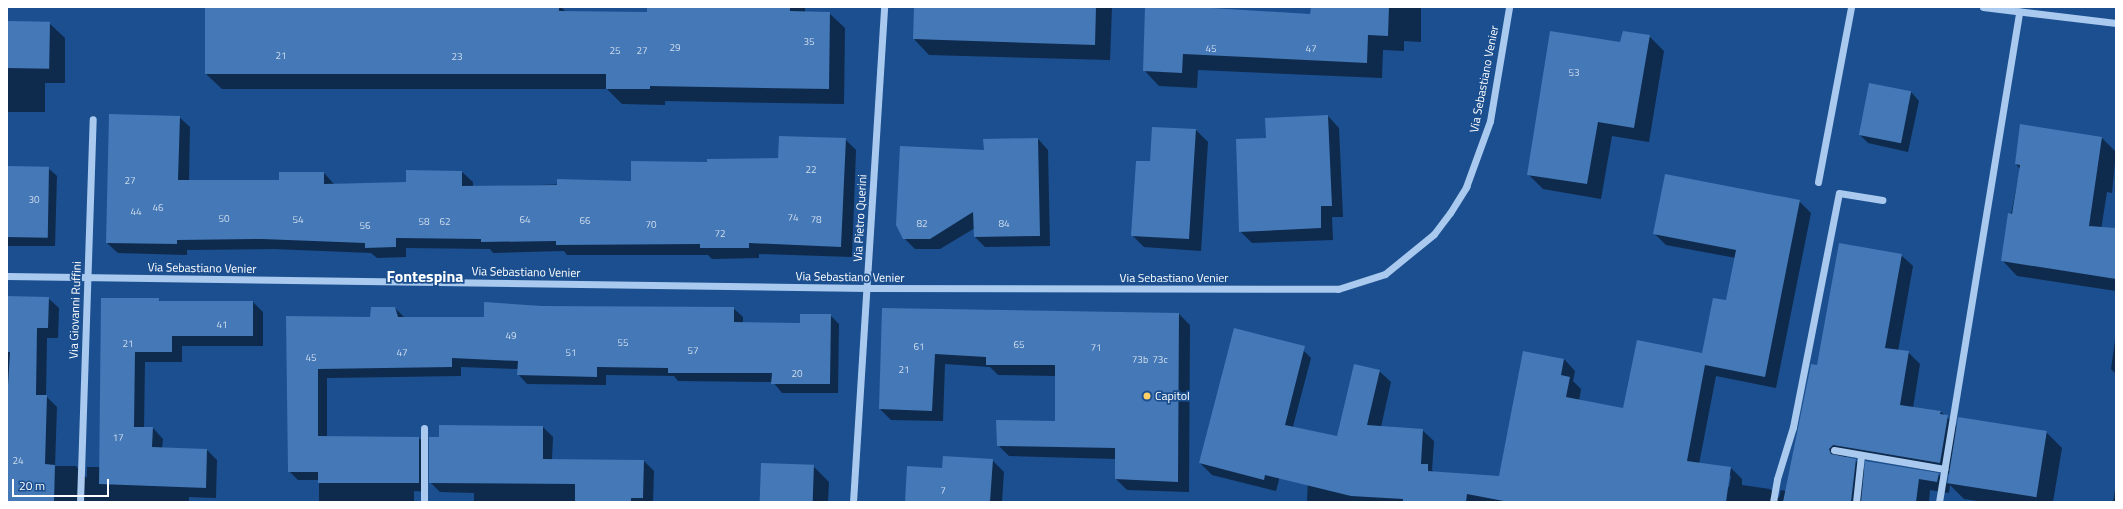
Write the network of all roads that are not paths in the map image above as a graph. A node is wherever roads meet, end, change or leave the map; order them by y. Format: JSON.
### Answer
{"nodes":[{"id":1,"x":884,"y":7,"type":"edge"},
{"id":2,"x":1508,"y":7,"type":"edge"},
{"id":3,"x":1851,"y":7,"type":"edge"},
{"id":4,"x":1983,"y":7,"type":"edge"},
{"id":5,"x":2019,"y":12,"type":"junction"},
{"id":6,"x":2116,"y":23,"type":"edge"},
{"id":7,"x":93,"y":119,"type":"dead end"},
{"id":8,"x":1818,"y":182,"type":"dead end"},
{"id":9,"x":1882,"y":200,"type":"dead end"},
{"id":10,"x":7,"y":276,"type":"edge"},
{"id":11,"x":87,"y":278,"type":"junction"},
{"id":12,"x":867,"y":288,"type":"junction"},
{"id":13,"x":424,"y":428,"type":"dead end"},
{"id":14,"x":1834,"y":450,"type":"dead end"},
{"id":15,"x":1862,"y":455,"type":"junction"},
{"id":16,"x":1944,"y":469,"type":"junction"},
{"id":17,"x":80,"y":502,"type":"edge"},
{"id":18,"x":424,"y":502,"type":"edge"},
{"id":19,"x":853,"y":502,"type":"edge"},
{"id":20,"x":1773,"y":502,"type":"edge"},
{"id":21,"x":1856,"y":502,"type":"edge"},
{"id":22,"x":1939,"y":502,"type":"edge"}],
"edges":[{"from":1,"to":12,"type":"street","name":"Via Pietro Querini"},
{"from":2,"to":12,"type":"street","name":"Via Sebastiano Venier"},
{"from":3,"to":8,"type":"street"},
{"from":4,"to":5,"type":"street"},
{"from":5,"to":6,"type":"street"},
{"from":5,"to":16,"type":"street"},
{"from":7,"to":11,"type":"street","name":"Via Giovanni Ruffini"},
{"from":9,"to":20,"type":"street"},
{"from":10,"to":11,"type":"street","name":"Via Sebastiano Venier"},
{"from":11,"to":12,"type":"street","name":"Via Sebastiano Venier"},
{"from":11,"to":17,"type":"street","name":"Via Giovanni Ruffini"},
{"from":12,"to":19,"type":"street","name":"Via Pietro Querini"},
{"from":13,"to":18,"type":"street"},
{"from":14,"to":15,"type":"street"},
{"from":15,"to":16,"type":"street"},
{"from":15,"to":21,"type":"street"},
{"from":16,"to":22,"type":"street"}]}
